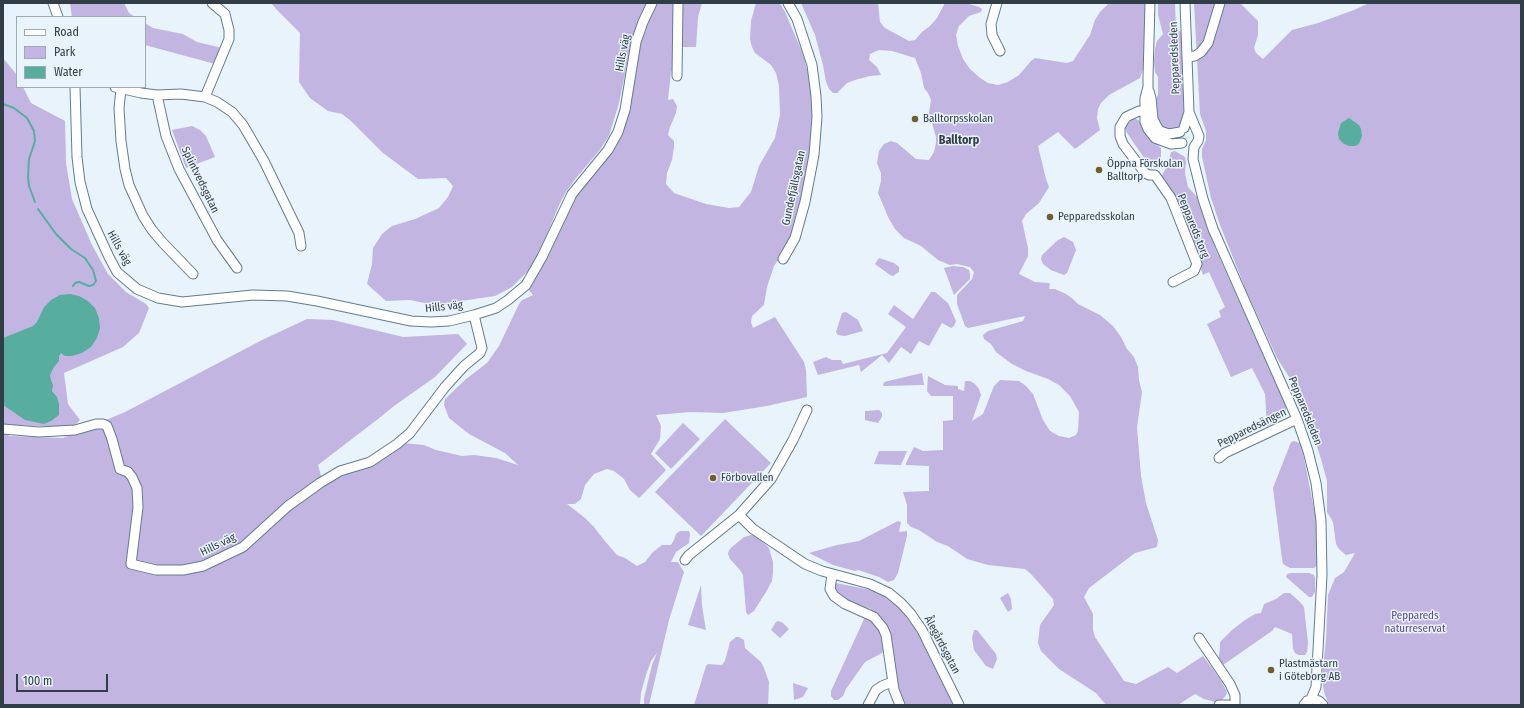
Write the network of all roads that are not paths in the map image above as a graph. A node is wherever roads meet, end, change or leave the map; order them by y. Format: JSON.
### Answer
{"nodes":[{"id":1,"x":53,"y":3,"type":"edge"},
{"id":2,"x":212,"y":3,"type":"edge"},
{"id":3,"x":652,"y":3,"type":"edge"},
{"id":4,"x":678,"y":3,"type":"edge"},
{"id":5,"x":788,"y":3,"type":"edge"},
{"id":6,"x":997,"y":3,"type":"edge"},
{"id":7,"x":1150,"y":3,"type":"edge"},
{"id":8,"x":1185,"y":3,"type":"edge"},
{"id":9,"x":1220,"y":3,"type":"edge"},
{"id":10,"x":58,"y":16,"type":"edge"},
{"id":11,"x":1000,"y":51,"type":"dead end"},
{"id":12,"x":1187,"y":57,"type":"junction"},
{"id":13,"x":677,"y":76,"type":"dead end"},
{"id":14,"x":75,"y":88,"type":"edge"},
{"id":15,"x":118,"y":88,"type":"edge"},
{"id":16,"x":157,"y":95,"type":"junction"},
{"id":17,"x":205,"y":97,"type":"junction"},
{"id":18,"x":1148,"y":112,"type":"junction"},
{"id":19,"x":1189,"y":112,"type":"junction"},
{"id":20,"x":1182,"y":130,"type":"junction"},
{"id":21,"x":1197,"y":131,"type":"junction"},
{"id":22,"x":1183,"y":144,"type":"junction"},
{"id":23,"x":1195,"y":144,"type":"junction"},
{"id":24,"x":1193,"y":159,"type":"junction"},
{"id":25,"x":301,"y":246,"type":"dead end"},
{"id":26,"x":783,"y":260,"type":"dead end"},
{"id":27,"x":237,"y":268,"type":"dead end"},
{"id":28,"x":193,"y":274,"type":"dead end"},
{"id":29,"x":1173,"y":282,"type":"dead end"},
{"id":30,"x":474,"y":315,"type":"junction"},
{"id":31,"x":807,"y":410,"type":"dead end"},
{"id":32,"x":1297,"y":420,"type":"junction"},
{"id":33,"x":3,"y":429,"type":"edge"},
{"id":34,"x":1218,"y":458,"type":"dead end"},
{"id":35,"x":739,"y":515,"type":"junction"},
{"id":36,"x":685,"y":560,"type":"dead end"},
{"id":37,"x":832,"y":575,"type":"junction"},
{"id":38,"x":1199,"y":638,"type":"dead end"},
{"id":39,"x":892,"y":682,"type":"junction"},
{"id":40,"x":1316,"y":687,"type":"junction"},
{"id":41,"x":1305,"y":703,"type":"edge"},
{"id":42,"x":1322,"y":703,"type":"edge"},
{"id":43,"x":868,"y":705,"type":"edge"},
{"id":44,"x":900,"y":705,"type":"edge"},
{"id":45,"x":959,"y":705,"type":"edge"},
{"id":46,"x":1219,"y":705,"type":"edge"},
{"id":47,"x":1228,"y":705,"type":"edge"},
{"id":48,"x":1235,"y":705,"type":"edge"}],
"edges":[{"from":1,"to":10,"type":"street"},
{"from":2,"to":17,"type":"street"},
{"from":3,"to":30,"type":"street","name":"Hills väg"},
{"from":4,"to":13,"type":"street"},
{"from":5,"to":26,"type":"street","name":"Gundefjällsgatan"},
{"from":6,"to":11,"type":"street"},
{"from":7,"to":18,"type":"street"},
{"from":8,"to":12,"type":"street","name":"Pepparedsleden"},
{"from":9,"to":12,"type":"street"},
{"from":12,"to":19,"type":"street","name":"Pepparedsleden"},
{"from":14,"to":30,"type":"street","name":"Hills väg"},
{"from":15,"to":16,"type":"street"},
{"from":15,"to":28,"type":"street"},
{"from":16,"to":17,"type":"street"},
{"from":16,"to":27,"type":"street","name":"Splintvedsgatan"},
{"from":17,"to":25,"type":"street"},
{"from":18,"to":20,"type":"street"},
{"from":18,"to":22,"type":"street"},
{"from":18,"to":29,"type":"street","name":"Peppareds torg"},
{"from":19,"to":20,"type":"street","name":"Pepparedsleden"},
{"from":19,"to":21,"type":"street","name":"Pepparedsleden"},
{"from":20,"to":21,"type":"street"},
{"from":20,"to":22,"type":"street"},
{"from":21,"to":23,"type":"street"},
{"from":22,"to":23,"type":"street"},
{"from":22,"to":24,"type":"street","name":"Pepparedsleden"},
{"from":23,"to":24,"type":"street","name":"Pepparedsleden"},
{"from":24,"to":32,"type":"street","name":"Pepparedsleden"},
{"from":30,"to":33,"type":"street","name":"Hills väg"},
{"from":31,"to":35,"type":"street"},
{"from":32,"to":34,"type":"street","name":"Pepparedsängen"},
{"from":32,"to":40,"type":"street","name":"Pepparedsleden"},
{"from":35,"to":36,"type":"street"},
{"from":35,"to":37,"type":"street","name":"Ålegårdsgatan"},
{"from":37,"to":39,"type":"street"},
{"from":37,"to":45,"type":"street","name":"Ålegårdsgatan"},
{"from":38,"to":48,"type":"street"},
{"from":39,"to":43,"type":"street"},
{"from":39,"to":44,"type":"street"},
{"from":40,"to":41,"type":"street","name":"Pepparedsleden"},
{"from":40,"to":42,"type":"street","name":"Pepparedsleden"},
{"from":41,"to":42,"type":"street","name":"Pepparedsleden"},
{"from":46,"to":47,"type":"street"}]}
